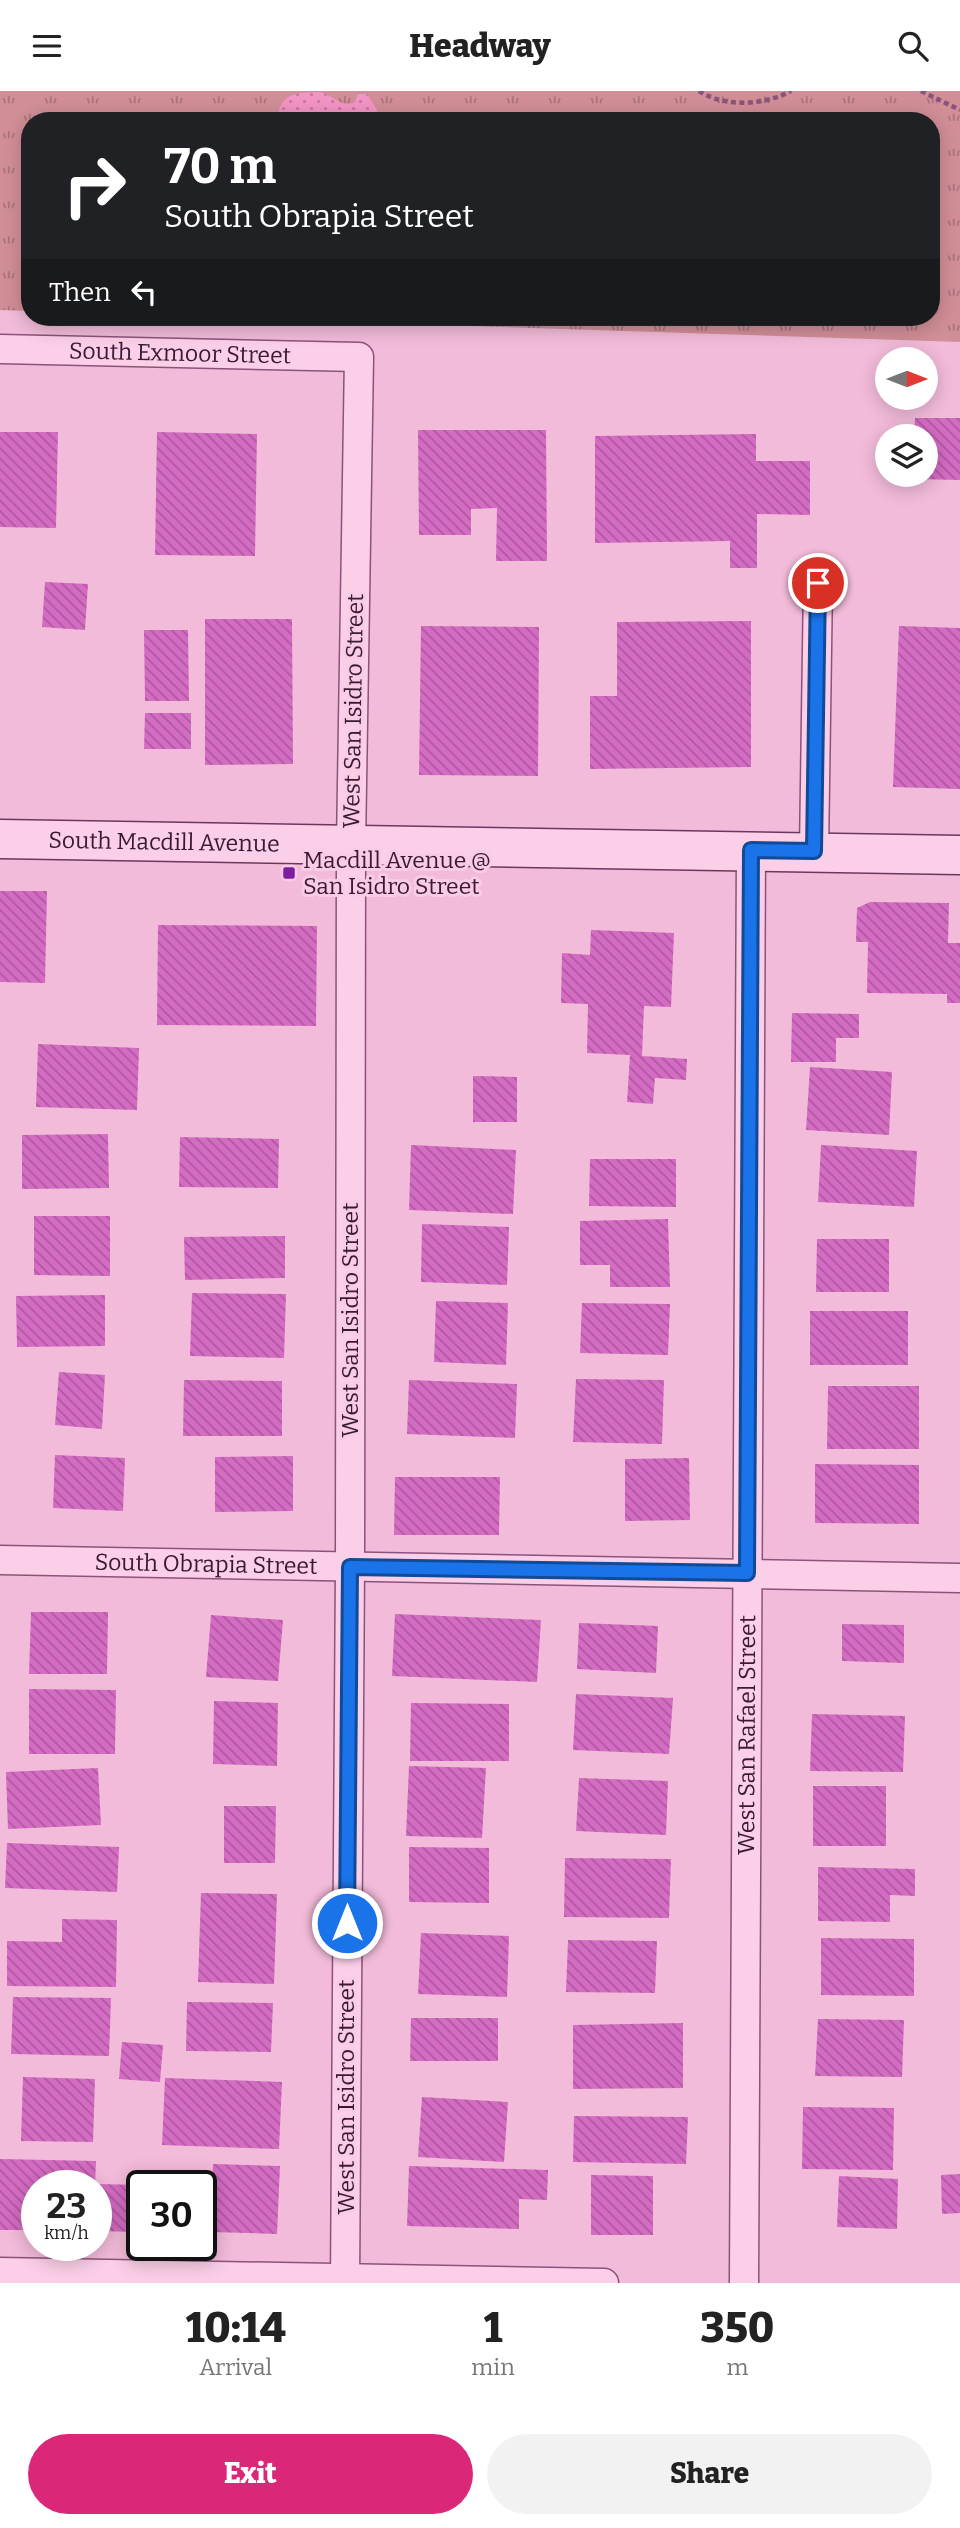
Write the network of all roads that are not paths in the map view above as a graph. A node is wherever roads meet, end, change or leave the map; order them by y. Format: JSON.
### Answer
{"nodes":[{"id":1,"x":0,"y":349,"type":"edge"},
{"id":2,"x":359,"y":357,"type":"joint"},
{"id":3,"x":818,"y":583,"type":"dead end"},
{"id":4,"x":0,"y":839,"type":"edge"},
{"id":5,"x":351,"y":845,"type":"junction"},
{"id":6,"x":751,"y":850,"type":"junction"},
{"id":7,"x":814,"y":851,"type":"junction"},
{"id":8,"x":960,"y":855,"type":"edge"},
{"id":9,"x":0,"y":1560,"type":"edge"},
{"id":10,"x":350,"y":1567,"type":"junction"},
{"id":11,"x":747,"y":1573,"type":"junction"},
{"id":12,"x":960,"y":1578,"type":"edge"},
{"id":13,"x":0,"y":2272,"type":"edge"},
{"id":14,"x":345,"y":2281,"type":"edge"},
{"id":15,"x":604,"y":2283,"type":"edge"},
{"id":16,"x":744,"y":2283,"type":"edge"}],
"edges":[{"from":1,"to":2,"type":"street","name":"South Exmoor Street"},
{"from":2,"to":5,"type":"street","name":"West San Isidro Street"},
{"from":3,"to":7,"type":"street"},
{"from":4,"to":5,"type":"street","name":"South Macdill Avenue"},
{"from":5,"to":6,"type":"street","name":"South Macdill Avenue"},
{"from":5,"to":10,"type":"street","name":"West San Isidro Street"},
{"from":6,"to":7,"type":"street","name":"South Macdill Avenue"},
{"from":6,"to":11,"type":"street","name":"West San Rafael Street"},
{"from":7,"to":8,"type":"street","name":"South Macdill Avenue"},
{"from":9,"to":10,"type":"street","name":"South Obrapia Street"},
{"from":10,"to":11,"type":"street","name":"South Obrapia Street"},
{"from":10,"to":14,"type":"street","name":"West San Isidro Street"},
{"from":11,"to":12,"type":"street","name":"South Obrapia Street"},
{"from":11,"to":16,"type":"street","name":"West San Rafael Street"},
{"from":13,"to":14,"type":"street"},
{"from":14,"to":15,"type":"street"}]}
